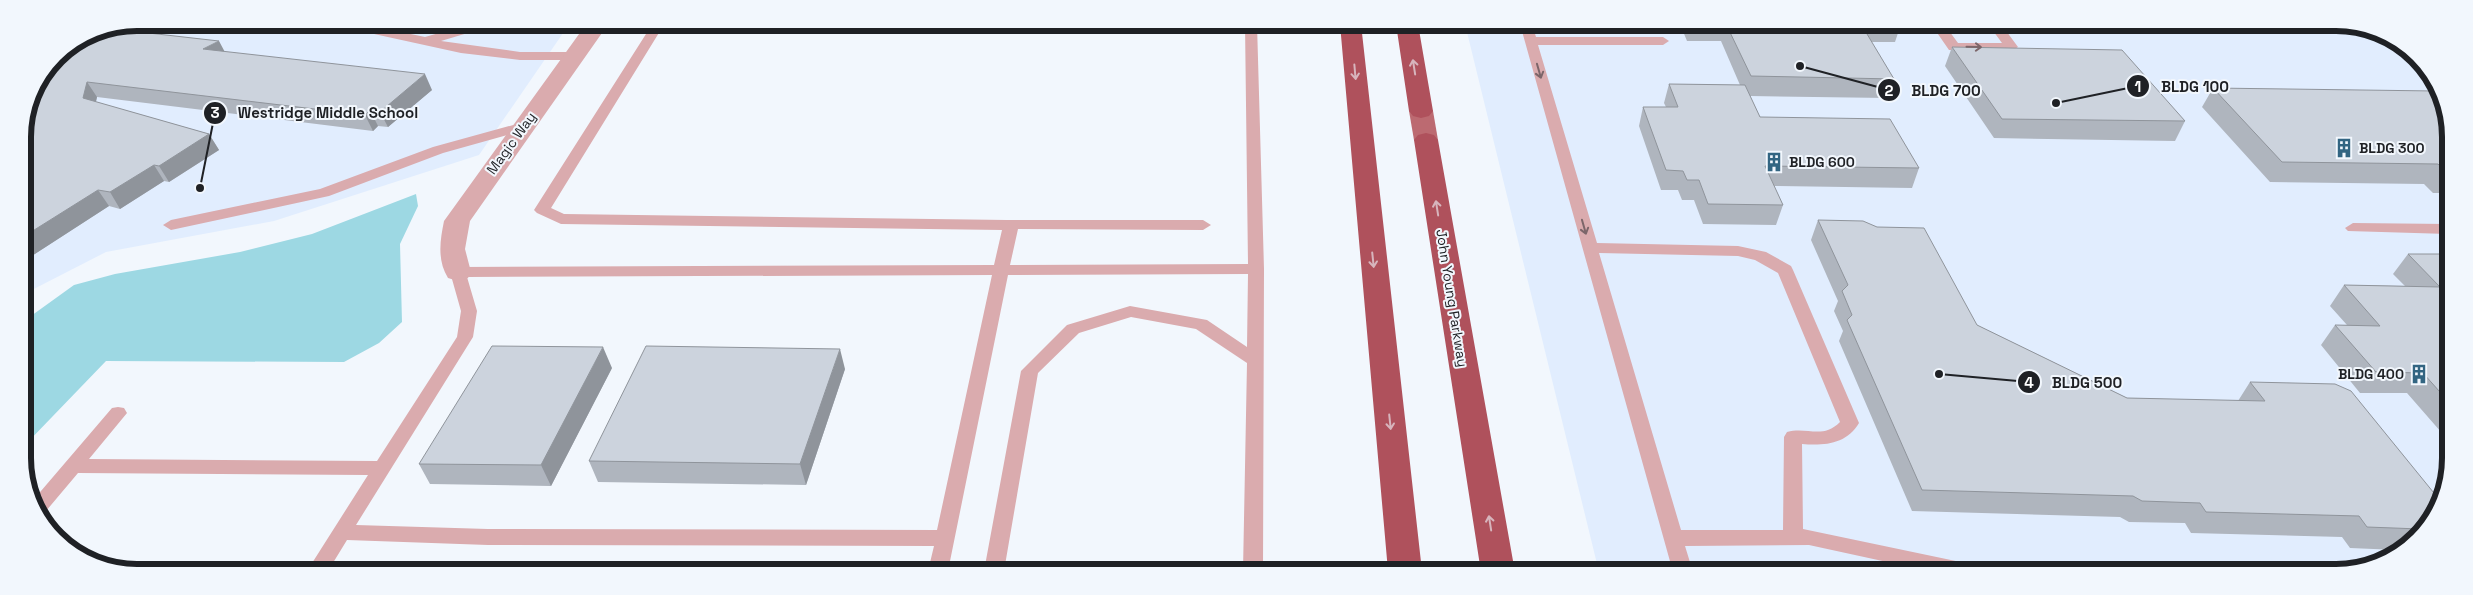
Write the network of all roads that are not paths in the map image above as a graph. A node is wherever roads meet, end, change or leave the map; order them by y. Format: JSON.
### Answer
{"nodes":[{"id":1,"x":382,"y":31,"type":"edge"},
{"id":2,"x":462,"y":31,"type":"edge"},
{"id":3,"x":483,"y":31,"type":"edge"},
{"id":4,"x":592,"y":31,"type":"edge"},
{"id":5,"x":654,"y":31,"type":"edge"},
{"id":6,"x":1251,"y":31,"type":"edge"},
{"id":7,"x":1351,"y":31,"type":"edge"},
{"id":8,"x":1408,"y":31,"type":"edge"},
{"id":9,"x":1528,"y":31,"type":"edge"},
{"id":10,"x":1942,"y":31,"type":"edge"},
{"id":11,"x":1999,"y":31,"type":"edge"},
{"id":12,"x":113,"y":34,"type":"edge"},
{"id":13,"x":428,"y":40,"type":"junction"},
{"id":14,"x":1530,"y":41,"type":"junction"},
{"id":15,"x":1663,"y":41,"type":"dead end"},
{"id":16,"x":88,"y":51,"type":"edge"},
{"id":17,"x":497,"y":53,"type":"junction"},
{"id":18,"x":573,"y":56,"type":"junction"},
{"id":19,"x":1421,"y":111,"type":"joint"},
{"id":20,"x":524,"y":126,"type":"junction"},
{"id":21,"x":1426,"y":140,"type":"joint"},
{"id":22,"x":171,"y":225,"type":"dead end"},
{"id":23,"x":1011,"y":225,"type":"junction"},
{"id":24,"x":1202,"y":225,"type":"dead end"},
{"id":25,"x":2353,"y":228,"type":"dead end"},
{"id":26,"x":2442,"y":229,"type":"edge"},
{"id":27,"x":1590,"y":248,"type":"junction"},
{"id":28,"x":1256,"y":269,"type":"junction"},
{"id":29,"x":1002,"y":270,"type":"junction"},
{"id":30,"x":458,"y":272,"type":"junction"},
{"id":31,"x":1256,"y":361,"type":"junction"},
{"id":32,"x":118,"y":413,"type":"dead end"},
{"id":33,"x":72,"y":466,"type":"junction"},
{"id":34,"x":383,"y":468,"type":"junction"},
{"id":35,"x":42,"y":503,"type":"edge"},
{"id":36,"x":342,"y":532,"type":"junction"},
{"id":37,"x":1793,"y":536,"type":"junction"},
{"id":38,"x":945,"y":538,"type":"junction"},
{"id":39,"x":1674,"y":538,"type":"junction"},
{"id":40,"x":322,"y":564,"type":"edge"},
{"id":41,"x":939,"y":564,"type":"edge"},
{"id":42,"x":995,"y":564,"type":"edge"},
{"id":43,"x":1253,"y":564,"type":"edge"},
{"id":44,"x":1404,"y":564,"type":"edge"},
{"id":45,"x":1497,"y":564,"type":"edge"},
{"id":46,"x":1681,"y":564,"type":"edge"},
{"id":47,"x":1933,"y":564,"type":"edge"}],
"edges":[{"from":1,"to":13,"type":"lane"},
{"from":2,"to":13,"type":"lane"},
{"from":3,"to":17,"type":"lane"},
{"from":4,"to":18,"type":"street","name":"Magic Way"},
{"from":5,"to":23,"type":"lane"},
{"from":6,"to":28,"type":"lane"},
{"from":7,"to":44,"type":"highway","one_way":true},
{"from":19,"to":8,"type":"highway","name":"John Young Parkway","one_way":true},
{"from":9,"to":14,"type":"lane"},
{"from":10,"to":11,"type":"lane","one_way":true},
{"from":12,"to":16,"type":"lane"},
{"from":13,"to":17,"type":"lane"},
{"from":14,"to":15,"type":"lane"},
{"from":14,"to":27,"type":"lane","one_way":true},
{"from":17,"to":18,"type":"lane"},
{"from":18,"to":20,"type":"street","name":"Magic Way"},
{"from":19,"to":21,"type":"main road","name":"John Young Parkway"},
{"from":20,"to":22,"type":"lane"},
{"from":20,"to":30,"type":"street","name":"Magic Way"},
{"from":45,"to":21,"type":"highway","name":"John Young Parkway","one_way":true},
{"from":23,"to":24,"type":"lane"},
{"from":23,"to":29,"type":"lane"},
{"from":25,"to":26,"type":"lane"},
{"from":27,"to":37,"type":"lane"},
{"from":27,"to":39,"type":"lane"},
{"from":28,"to":29,"type":"lane"},
{"from":28,"to":31,"type":"lane"},
{"from":29,"to":30,"type":"lane"},
{"from":29,"to":38,"type":"lane"},
{"from":30,"to":34,"type":"lane"},
{"from":31,"to":42,"type":"lane"},
{"from":31,"to":43,"type":"lane"},
{"from":32,"to":33,"type":"lane"},
{"from":33,"to":34,"type":"lane"},
{"from":33,"to":35,"type":"lane"},
{"from":34,"to":36,"type":"lane"},
{"from":36,"to":38,"type":"lane"},
{"from":36,"to":40,"type":"lane"},
{"from":37,"to":39,"type":"lane"},
{"from":37,"to":47,"type":"lane"},
{"from":38,"to":41,"type":"lane"},
{"from":39,"to":46,"type":"lane"}]}
